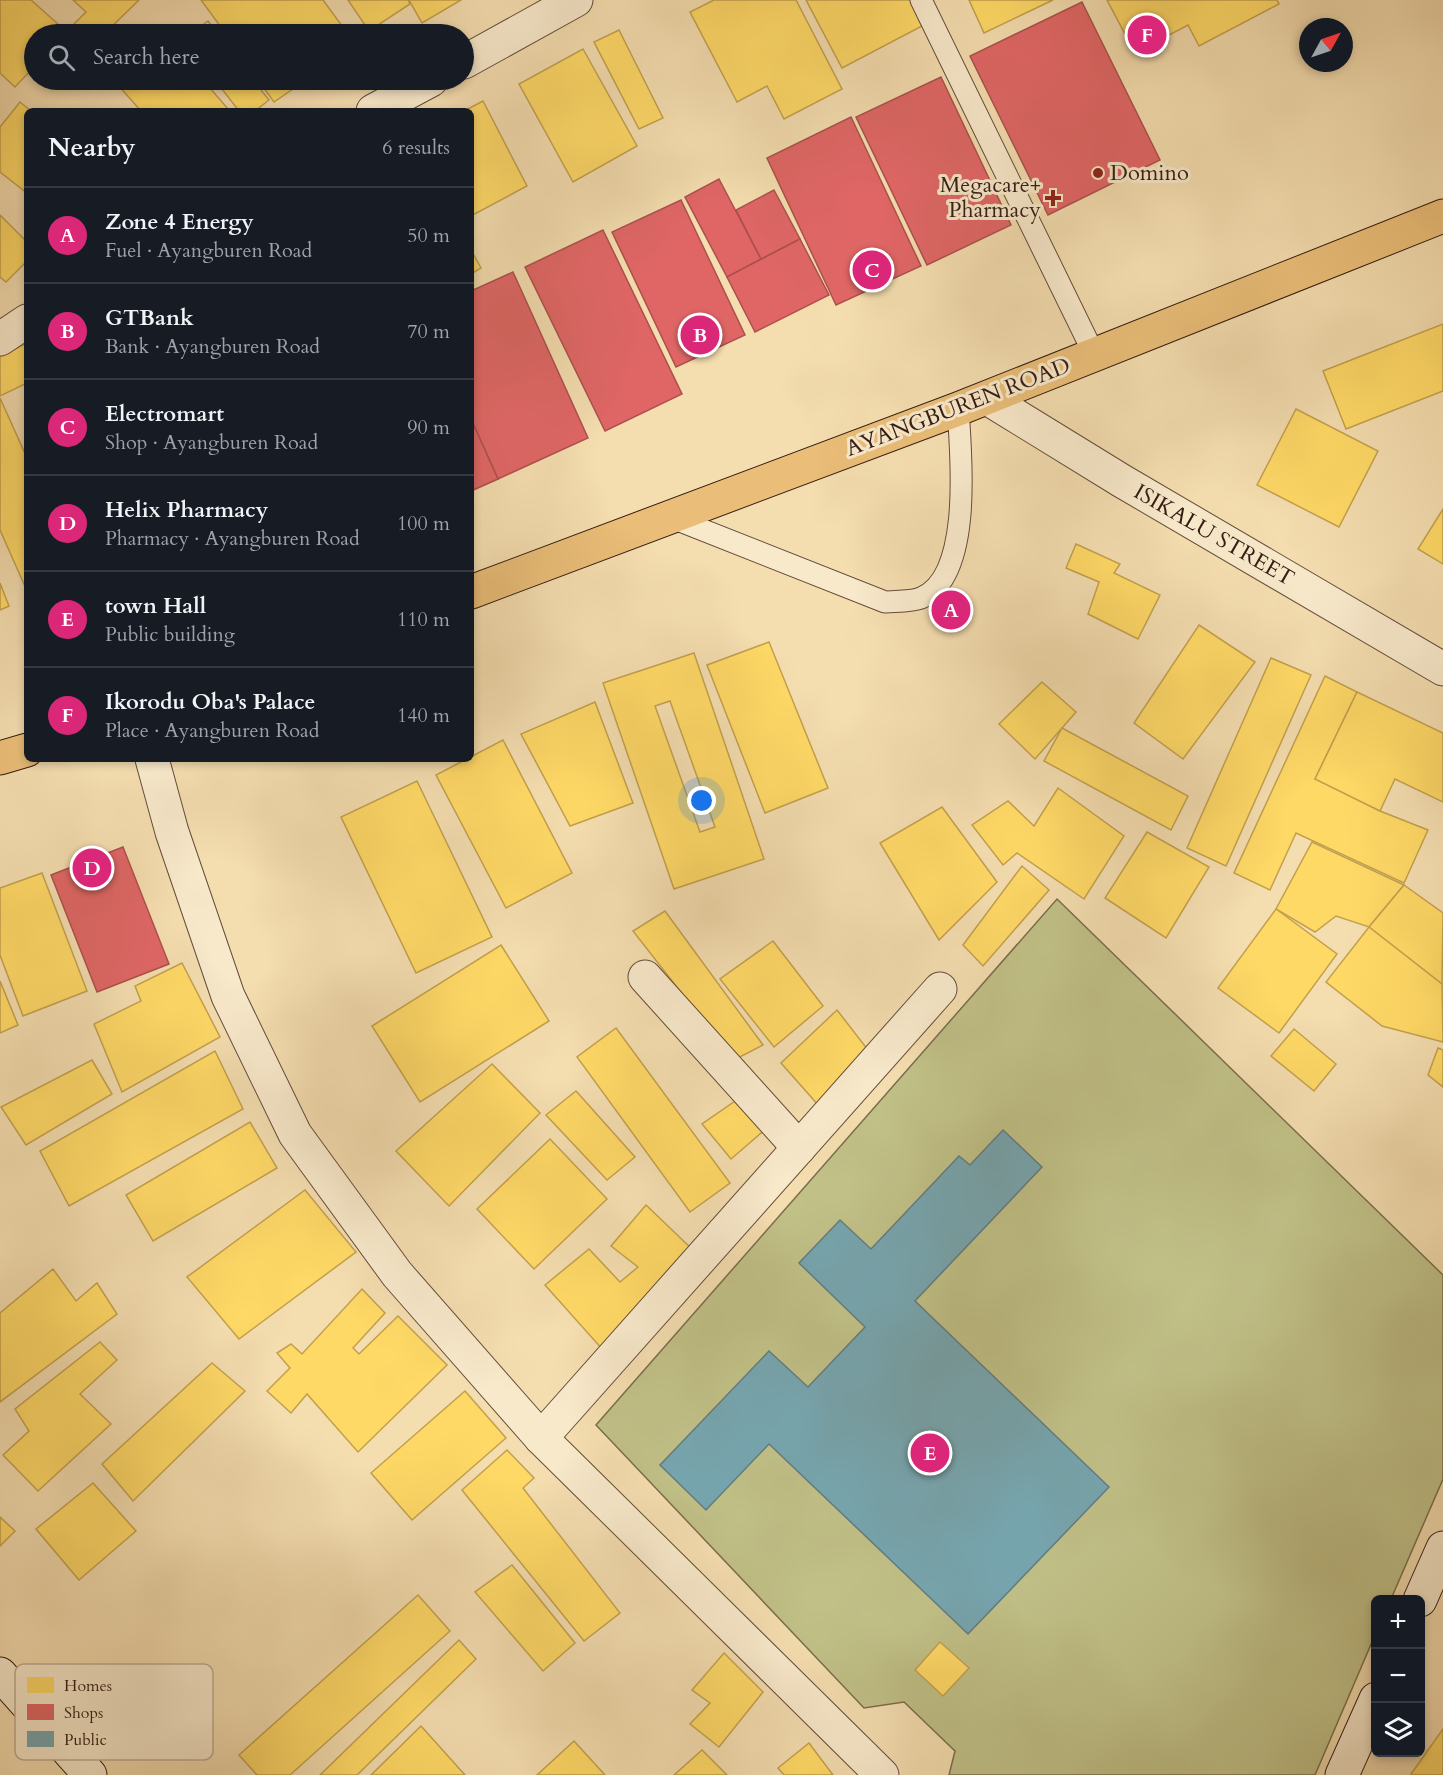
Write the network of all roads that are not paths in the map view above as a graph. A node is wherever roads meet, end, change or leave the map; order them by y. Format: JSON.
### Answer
{"nodes":[{"id":1,"x":576,"y":0,"type":"edge"},
{"id":2,"x":921,"y":0,"type":"edge"},
{"id":3,"x":474,"y":56,"type":"edge"},
{"id":4,"x":412,"y":90,"type":"edge"},
{"id":5,"x":379,"y":108,"type":"edge"},
{"id":6,"x":1443,"y":216,"type":"edge"},
{"id":7,"x":24,"y":323,"type":"edge"},
{"id":8,"x":0,"y":339,"type":"edge"},
{"id":9,"x":1094,"y":354,"type":"junction"},
{"id":10,"x":973,"y":404,"type":"junction"},
{"id":11,"x":670,"y":517,"type":"junction"},
{"id":12,"x":474,"y":591,"type":"edge"},
{"id":13,"x":1443,"y":669,"type":"edge"},
{"id":14,"x":24,"y":751,"type":"edge"},
{"id":15,"x":0,"y":758,"type":"edge"},
{"id":16,"x":153,"y":762,"type":"edge"},
{"id":17,"x":645,"y":977,"type":"dead end"},
{"id":18,"x":940,"y":989,"type":"dead end"},
{"id":19,"x":799,"y":1148,"type":"junction"},
{"id":20,"x":542,"y":1438,"type":"junction"},
{"id":21,"x":1443,"y":1548,"type":"edge"},
{"id":22,"x":1422,"y":1595,"type":"edge"},
{"id":23,"x":0,"y":1674,"type":"edge"},
{"id":24,"x":15,"y":1691,"type":"edge"},
{"id":25,"x":1374,"y":1703,"type":"edge"},
{"id":26,"x":77,"y":1760,"type":"edge"},
{"id":27,"x":90,"y":1775,"type":"edge"},
{"id":28,"x":882,"y":1775,"type":"edge"},
{"id":29,"x":1342,"y":1775,"type":"edge"}],
"edges":[{"from":1,"to":3,"type":"street"},
{"from":2,"to":9,"type":"lane"},
{"from":4,"to":5,"type":"street"},
{"from":6,"to":9,"type":"main road","name":"AYANGBUREN ROAD"},
{"from":7,"to":8,"type":"street"},
{"from":9,"to":10,"type":"main road","name":"AYANGBUREN ROAD"},
{"from":10,"to":11,"type":"main road","name":"AYANGBUREN ROAD"},
{"from":10,"to":11,"type":"lane"},
{"from":10,"to":13,"type":"street","name":"ISIKALU STREET"},
{"from":11,"to":12,"type":"main road","name":"AYANGBUREN ROAD"},
{"from":14,"to":15,"type":"main road"},
{"from":16,"to":20,"type":"street"},
{"from":17,"to":19,"type":"street"},
{"from":18,"to":19,"type":"street"},
{"from":19,"to":20,"type":"street"},
{"from":20,"to":28,"type":"street"},
{"from":21,"to":22,"type":"street"},
{"from":23,"to":24,"type":"street"},
{"from":25,"to":29,"type":"street"},
{"from":26,"to":27,"type":"street"}]}
